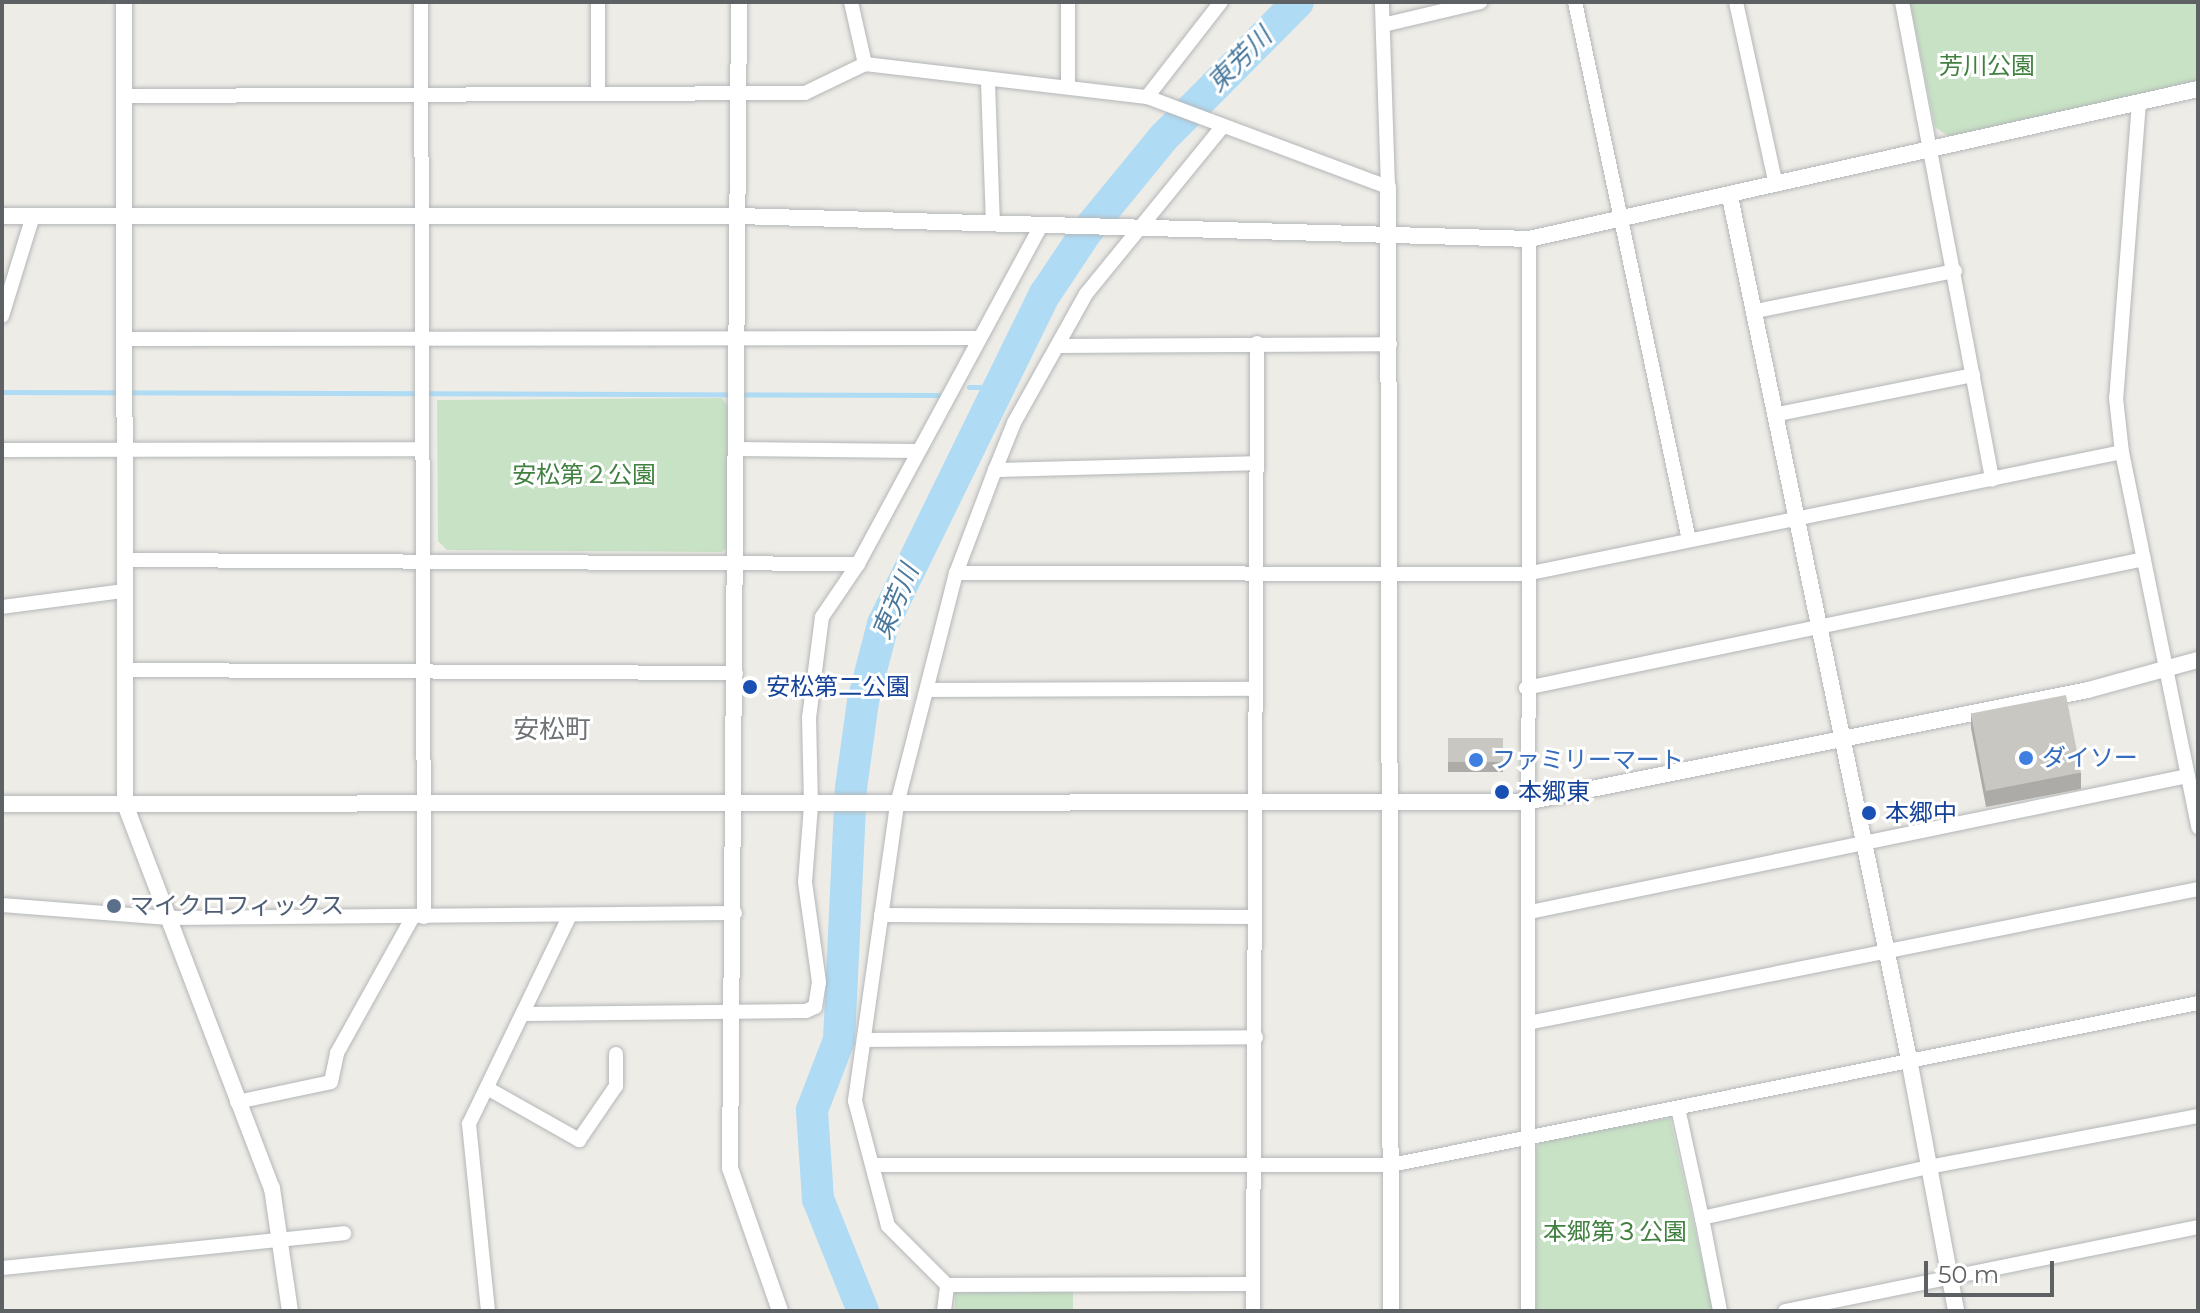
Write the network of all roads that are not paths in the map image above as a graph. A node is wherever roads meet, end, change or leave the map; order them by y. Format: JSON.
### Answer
{"nodes":[{"id":1,"x":124,"y":2,"type":"edge"},
{"id":2,"x":421,"y":2,"type":"edge"},
{"id":3,"x":598,"y":2,"type":"edge"},
{"id":4,"x":739,"y":2,"type":"edge"},
{"id":5,"x":851,"y":2,"type":"edge"},
{"id":6,"x":1068,"y":2,"type":"edge"},
{"id":7,"x":1221,"y":2,"type":"edge"},
{"id":8,"x":1382,"y":2,"type":"edge"},
{"id":9,"x":1480,"y":2,"type":"edge"},
{"id":10,"x":1575,"y":2,"type":"edge"},
{"id":11,"x":1736,"y":2,"type":"edge"},
{"id":12,"x":1902,"y":2,"type":"edge"},
{"id":13,"x":1383,"y":25,"type":"junction"},
{"id":14,"x":865,"y":64,"type":"junction"},
{"id":15,"x":988,"y":82,"type":"junction"},
{"id":16,"x":1068,"y":84,"type":"junction"},
{"id":17,"x":2198,"y":89,"type":"edge"},
{"id":18,"x":737,"y":90,"type":"junction"},
{"id":19,"x":598,"y":93,"type":"junction"},
{"id":20,"x":421,"y":94,"type":"junction"},
{"id":21,"x":124,"y":96,"type":"junction"},
{"id":22,"x":1147,"y":97,"type":"junction"},
{"id":23,"x":2139,"y":102,"type":"junction"},
{"id":24,"x":1223,"y":126,"type":"junction"},
{"id":25,"x":1933,"y":150,"type":"junction"},
{"id":26,"x":1776,"y":185,"type":"junction"},
{"id":27,"x":1388,"y":187,"type":"junction"},
{"id":28,"x":1730,"y":197,"type":"junction"},
{"id":29,"x":426,"y":215,"type":"junction"},
{"id":30,"x":2,"y":216,"type":"edge"},
{"id":31,"x":33,"y":216,"type":"junction"},
{"id":32,"x":737,"y":216,"type":"junction"},
{"id":33,"x":123,"y":218,"type":"junction"},
{"id":34,"x":1620,"y":219,"type":"junction"},
{"id":35,"x":993,"y":223,"type":"junction"},
{"id":36,"x":1040,"y":228,"type":"junction"},
{"id":37,"x":1138,"y":230,"type":"junction"},
{"id":38,"x":1388,"y":238,"type":"junction"},
{"id":39,"x":1529,"y":239,"type":"junction"},
{"id":40,"x":1955,"y":271,"type":"junction"},
{"id":41,"x":1756,"y":311,"type":"junction"},
{"id":42,"x":2,"y":316,"type":"edge"},
{"id":43,"x":979,"y":338,"type":"junction"},
{"id":44,"x":124,"y":339,"type":"junction"},
{"id":45,"x":424,"y":340,"type":"junction"},
{"id":46,"x":734,"y":340,"type":"junction"},
{"id":47,"x":1257,"y":343,"type":"junction"},
{"id":48,"x":1390,"y":344,"type":"junction"},
{"id":49,"x":1058,"y":346,"type":"junction"},
{"id":50,"x":1973,"y":375,"type":"junction"},
{"id":51,"x":1778,"y":414,"type":"junction"},
{"id":52,"x":422,"y":449,"type":"junction"},
{"id":53,"x":736,"y":449,"type":"junction"},
{"id":54,"x":2,"y":450,"type":"edge"},
{"id":55,"x":124,"y":450,"type":"junction"},
{"id":56,"x":916,"y":451,"type":"junction"},
{"id":57,"x":2122,"y":452,"type":"junction"},
{"id":58,"x":1256,"y":463,"type":"junction"},
{"id":59,"x":995,"y":470,"type":"junction"},
{"id":60,"x":1992,"y":480,"type":"junction"},
{"id":61,"x":1797,"y":521,"type":"junction"},
{"id":62,"x":1689,"y":540,"type":"junction"},
{"id":63,"x":2144,"y":559,"type":"junction"},
{"id":64,"x":124,"y":560,"type":"junction"},
{"id":65,"x":423,"y":560,"type":"junction"},
{"id":66,"x":738,"y":561,"type":"junction"},
{"id":67,"x":858,"y":564,"type":"junction"},
{"id":68,"x":956,"y":573,"type":"junction"},
{"id":69,"x":1255,"y":574,"type":"junction"},
{"id":70,"x":1526,"y":574,"type":"junction"},
{"id":71,"x":1389,"y":575,"type":"junction"},
{"id":72,"x":123,"y":591,"type":"junction"},
{"id":73,"x":2,"y":607,"type":"edge"},
{"id":74,"x":1820,"y":628,"type":"junction"},
{"id":75,"x":2198,"y":660,"type":"edge"},
{"id":76,"x":2167,"y":668,"type":"junction"},
{"id":77,"x":124,"y":670,"type":"junction"},
{"id":78,"x":736,"y":673,"type":"junction"},
{"id":79,"x":425,"y":674,"type":"junction"},
{"id":80,"x":1526,"y":688,"type":"junction"},
{"id":81,"x":1255,"y":689,"type":"junction"},
{"id":82,"x":929,"y":690,"type":"junction"},
{"id":83,"x":1841,"y":740,"type":"junction"},
{"id":84,"x":2188,"y":776,"type":"junction"},
{"id":85,"x":1256,"y":802,"type":"junction"},
{"id":86,"x":1526,"y":802,"type":"junction"},
{"id":87,"x":423,"y":803,"type":"junction"},
{"id":88,"x":735,"y":803,"type":"junction"},
{"id":89,"x":1391,"y":803,"type":"junction"},
{"id":90,"x":2,"y":804,"type":"edge"},
{"id":91,"x":125,"y":804,"type":"junction"},
{"id":92,"x":811,"y":805,"type":"junction"},
{"id":93,"x":893,"y":805,"type":"junction"},
{"id":94,"x":2198,"y":827,"type":"edge"},
{"id":95,"x":1864,"y":845,"type":"junction"},
{"id":96,"x":2198,"y":889,"type":"edge"},
{"id":97,"x":2,"y":905,"type":"edge"},
{"id":98,"x":1530,"y":912,"type":"junction"},
{"id":99,"x":735,"y":913,"type":"junction"},
{"id":100,"x":881,"y":915,"type":"junction"},
{"id":101,"x":569,"y":917,"type":"junction"},
{"id":102,"x":1254,"y":917,"type":"junction"},
{"id":103,"x":168,"y":918,"type":"junction"},
{"id":104,"x":418,"y":918,"type":"junction"},
{"id":105,"x":1886,"y":948,"type":"junction"},
{"id":106,"x":2198,"y":1003,"type":"edge"},
{"id":107,"x":734,"y":1010,"type":"junction"},
{"id":108,"x":526,"y":1014,"type":"junction"},
{"id":109,"x":1528,"y":1023,"type":"junction"},
{"id":110,"x":1256,"y":1037,"type":"junction"},
{"id":111,"x":867,"y":1040,"type":"junction"},
{"id":112,"x":616,"y":1054,"type":"dead end"},
{"id":113,"x":1909,"y":1059,"type":"junction"},
{"id":114,"x":487,"y":1088,"type":"junction"},
{"id":115,"x":237,"y":1102,"type":"junction"},
{"id":116,"x":1678,"y":1108,"type":"junction"},
{"id":117,"x":2198,"y":1116,"type":"edge"},
{"id":118,"x":1528,"y":1139,"type":"junction"},
{"id":119,"x":1252,"y":1163,"type":"junction"},
{"id":120,"x":875,"y":1165,"type":"junction"},
{"id":121,"x":1391,"y":1165,"type":"junction"},
{"id":122,"x":1928,"y":1167,"type":"junction"},
{"id":123,"x":1702,"y":1218,"type":"junction"},
{"id":124,"x":2198,"y":1227,"type":"edge"},
{"id":125,"x":344,"y":1233,"type":"dead end"},
{"id":126,"x":283,"y":1239,"type":"junction"},
{"id":127,"x":2,"y":1268,"type":"edge"},
{"id":128,"x":1949,"y":1279,"type":"junction"},
{"id":129,"x":1253,"y":1284,"type":"junction"},
{"id":130,"x":947,"y":1285,"type":"junction"},
{"id":131,"x":290,"y":1311,"type":"edge"},
{"id":132,"x":488,"y":1311,"type":"edge"},
{"id":133,"x":780,"y":1311,"type":"edge"},
{"id":134,"x":944,"y":1311,"type":"edge"},
{"id":135,"x":1253,"y":1311,"type":"edge"},
{"id":136,"x":1391,"y":1311,"type":"edge"},
{"id":137,"x":1528,"y":1311,"type":"edge"},
{"id":138,"x":1720,"y":1311,"type":"edge"},
{"id":139,"x":1785,"y":1311,"type":"edge"},
{"id":140,"x":1956,"y":1311,"type":"edge"}],
"edges":[{"from":1,"to":21,"type":"street"},
{"from":2,"to":20,"type":"street"},
{"from":3,"to":19,"type":"street"},
{"from":4,"to":18,"type":"street"},
{"from":5,"to":14,"type":"street"},
{"from":6,"to":16,"type":"street"},
{"from":7,"to":22,"type":"street"},
{"from":8,"to":13,"type":"street"},
{"from":9,"to":13,"type":"street"},
{"from":10,"to":34,"type":"street"},
{"from":11,"to":26,"type":"street"},
{"from":12,"to":25,"type":"street"},
{"from":13,"to":27,"type":"street"},
{"from":14,"to":15,"type":"street"},
{"from":14,"to":18,"type":"street"},
{"from":15,"to":16,"type":"street"},
{"from":15,"to":35,"type":"street"},
{"from":16,"to":22,"type":"street"},
{"from":17,"to":23,"type":"street"},
{"from":18,"to":19,"type":"street"},
{"from":18,"to":32,"type":"street"},
{"from":19,"to":20,"type":"street"},
{"from":20,"to":21,"type":"street"},
{"from":20,"to":29,"type":"street"},
{"from":21,"to":33,"type":"street"},
{"from":22,"to":24,"type":"street"},
{"from":23,"to":25,"type":"street"},
{"from":23,"to":57,"type":"street"},
{"from":24,"to":27,"type":"street"},
{"from":24,"to":37,"type":"street"},
{"from":25,"to":26,"type":"street"},
{"from":25,"to":40,"type":"street"},
{"from":26,"to":28,"type":"street"},
{"from":27,"to":38,"type":"street"},
{"from":28,"to":34,"type":"street"},
{"from":28,"to":41,"type":"street"},
{"from":29,"to":32,"type":"street"},
{"from":29,"to":33,"type":"street"},
{"from":29,"to":45,"type":"street"},
{"from":30,"to":31,"type":"street"},
{"from":31,"to":33,"type":"street"},
{"from":31,"to":42,"type":"street"},
{"from":32,"to":35,"type":"street"},
{"from":32,"to":46,"type":"street"},
{"from":33,"to":44,"type":"street"},
{"from":34,"to":39,"type":"street"},
{"from":34,"to":62,"type":"street"},
{"from":35,"to":36,"type":"street"},
{"from":36,"to":37,"type":"street"},
{"from":36,"to":43,"type":"street"},
{"from":37,"to":38,"type":"street"},
{"from":37,"to":49,"type":"street"},
{"from":38,"to":39,"type":"street"},
{"from":38,"to":48,"type":"street"},
{"from":39,"to":70,"type":"street"},
{"from":40,"to":41,"type":"street"},
{"from":40,"to":50,"type":"street"},
{"from":41,"to":51,"type":"street"},
{"from":43,"to":46,"type":"street"},
{"from":43,"to":56,"type":"street"},
{"from":44,"to":45,"type":"street"},
{"from":44,"to":55,"type":"street"},
{"from":45,"to":46,"type":"street"},
{"from":45,"to":52,"type":"street"},
{"from":46,"to":53,"type":"street"},
{"from":47,"to":48,"type":"street"},
{"from":47,"to":49,"type":"street"},
{"from":47,"to":58,"type":"street"},
{"from":48,"to":71,"type":"street"},
{"from":49,"to":59,"type":"street"},
{"from":50,"to":51,"type":"street"},
{"from":50,"to":60,"type":"street"},
{"from":51,"to":61,"type":"street"},
{"from":52,"to":55,"type":"street"},
{"from":52,"to":65,"type":"street"},
{"from":53,"to":56,"type":"street"},
{"from":53,"to":66,"type":"street"},
{"from":54,"to":55,"type":"street"},
{"from":55,"to":64,"type":"street"},
{"from":56,"to":67,"type":"street"},
{"from":57,"to":60,"type":"street"},
{"from":57,"to":63,"type":"street"},
{"from":58,"to":59,"type":"street"},
{"from":58,"to":69,"type":"street"},
{"from":59,"to":68,"type":"street"},
{"from":60,"to":61,"type":"street"},
{"from":61,"to":62,"type":"street"},
{"from":61,"to":74,"type":"street"},
{"from":62,"to":70,"type":"street"},
{"from":63,"to":74,"type":"street"},
{"from":63,"to":76,"type":"street"},
{"from":64,"to":65,"type":"street"},
{"from":64,"to":72,"type":"street"},
{"from":65,"to":66,"type":"street"},
{"from":65,"to":79,"type":"street"},
{"from":66,"to":67,"type":"street"},
{"from":66,"to":78,"type":"street"},
{"from":67,"to":92,"type":"street"},
{"from":68,"to":69,"type":"street"},
{"from":68,"to":82,"type":"street"},
{"from":69,"to":71,"type":"street"},
{"from":69,"to":81,"type":"street"},
{"from":70,"to":71,"type":"street"},
{"from":70,"to":80,"type":"street"},
{"from":71,"to":89,"type":"street"},
{"from":72,"to":73,"type":"street"},
{"from":72,"to":77,"type":"street"},
{"from":74,"to":80,"type":"street"},
{"from":74,"to":83,"type":"street"},
{"from":75,"to":76,"type":"street"},
{"from":76,"to":83,"type":"street"},
{"from":76,"to":84,"type":"street"},
{"from":77,"to":79,"type":"street"},
{"from":77,"to":91,"type":"street"},
{"from":78,"to":79,"type":"street"},
{"from":78,"to":88,"type":"street"},
{"from":79,"to":87,"type":"street"},
{"from":80,"to":86,"type":"street"},
{"from":81,"to":82,"type":"street"},
{"from":81,"to":85,"type":"street"},
{"from":82,"to":93,"type":"street"},
{"from":83,"to":86,"type":"street"},
{"from":83,"to":95,"type":"street"},
{"from":84,"to":94,"type":"street"},
{"from":84,"to":95,"type":"street"},
{"from":85,"to":89,"type":"street"},
{"from":85,"to":93,"type":"street"},
{"from":85,"to":102,"type":"street"},
{"from":86,"to":89,"type":"street"},
{"from":86,"to":98,"type":"street"},
{"from":87,"to":88,"type":"street"},
{"from":87,"to":91,"type":"street"},
{"from":87,"to":104,"type":"street"},
{"from":88,"to":92,"type":"street"},
{"from":88,"to":99,"type":"street"},
{"from":89,"to":121,"type":"street"},
{"from":90,"to":91,"type":"street"},
{"from":91,"to":103,"type":"street"},
{"from":92,"to":93,"type":"street"},
{"from":92,"to":107,"type":"street"},
{"from":93,"to":100,"type":"street"},
{"from":95,"to":98,"type":"street"},
{"from":95,"to":105,"type":"street"},
{"from":96,"to":105,"type":"street"},
{"from":97,"to":103,"type":"street"},
{"from":98,"to":109,"type":"street"},
{"from":99,"to":101,"type":"street"},
{"from":99,"to":107,"type":"street"},
{"from":100,"to":102,"type":"street"},
{"from":100,"to":111,"type":"street"},
{"from":101,"to":104,"type":"street"},
{"from":101,"to":108,"type":"street"},
{"from":102,"to":110,"type":"street"},
{"from":103,"to":104,"type":"street"},
{"from":103,"to":115,"type":"street"},
{"from":104,"to":115,"type":"street"},
{"from":105,"to":109,"type":"street"},
{"from":105,"to":113,"type":"street"},
{"from":106,"to":113,"type":"street"},
{"from":107,"to":108,"type":"street"},
{"from":107,"to":133,"type":"street"},
{"from":108,"to":114,"type":"street"},
{"from":109,"to":118,"type":"street"},
{"from":110,"to":111,"type":"street"},
{"from":110,"to":119,"type":"street"},
{"from":111,"to":120,"type":"street"},
{"from":112,"to":114,"type":"street"},
{"from":113,"to":116,"type":"street"},
{"from":113,"to":122,"type":"street"},
{"from":114,"to":132,"type":"street"},
{"from":115,"to":126,"type":"street"},
{"from":116,"to":118,"type":"street"},
{"from":116,"to":123,"type":"street"},
{"from":117,"to":122,"type":"street"},
{"from":118,"to":121,"type":"street"},
{"from":118,"to":137,"type":"street"},
{"from":119,"to":120,"type":"street"},
{"from":119,"to":121,"type":"street"},
{"from":119,"to":129,"type":"street"},
{"from":120,"to":130,"type":"street"},
{"from":121,"to":136,"type":"street"},
{"from":122,"to":123,"type":"street"},
{"from":122,"to":128,"type":"street"},
{"from":123,"to":138,"type":"street"},
{"from":124,"to":128,"type":"street"},
{"from":125,"to":126,"type":"street"},
{"from":126,"to":127,"type":"street"},
{"from":126,"to":131,"type":"street"},
{"from":128,"to":139,"type":"street"},
{"from":128,"to":140,"type":"street"},
{"from":129,"to":130,"type":"street"},
{"from":129,"to":135,"type":"street"},
{"from":130,"to":134,"type":"street"}]}
